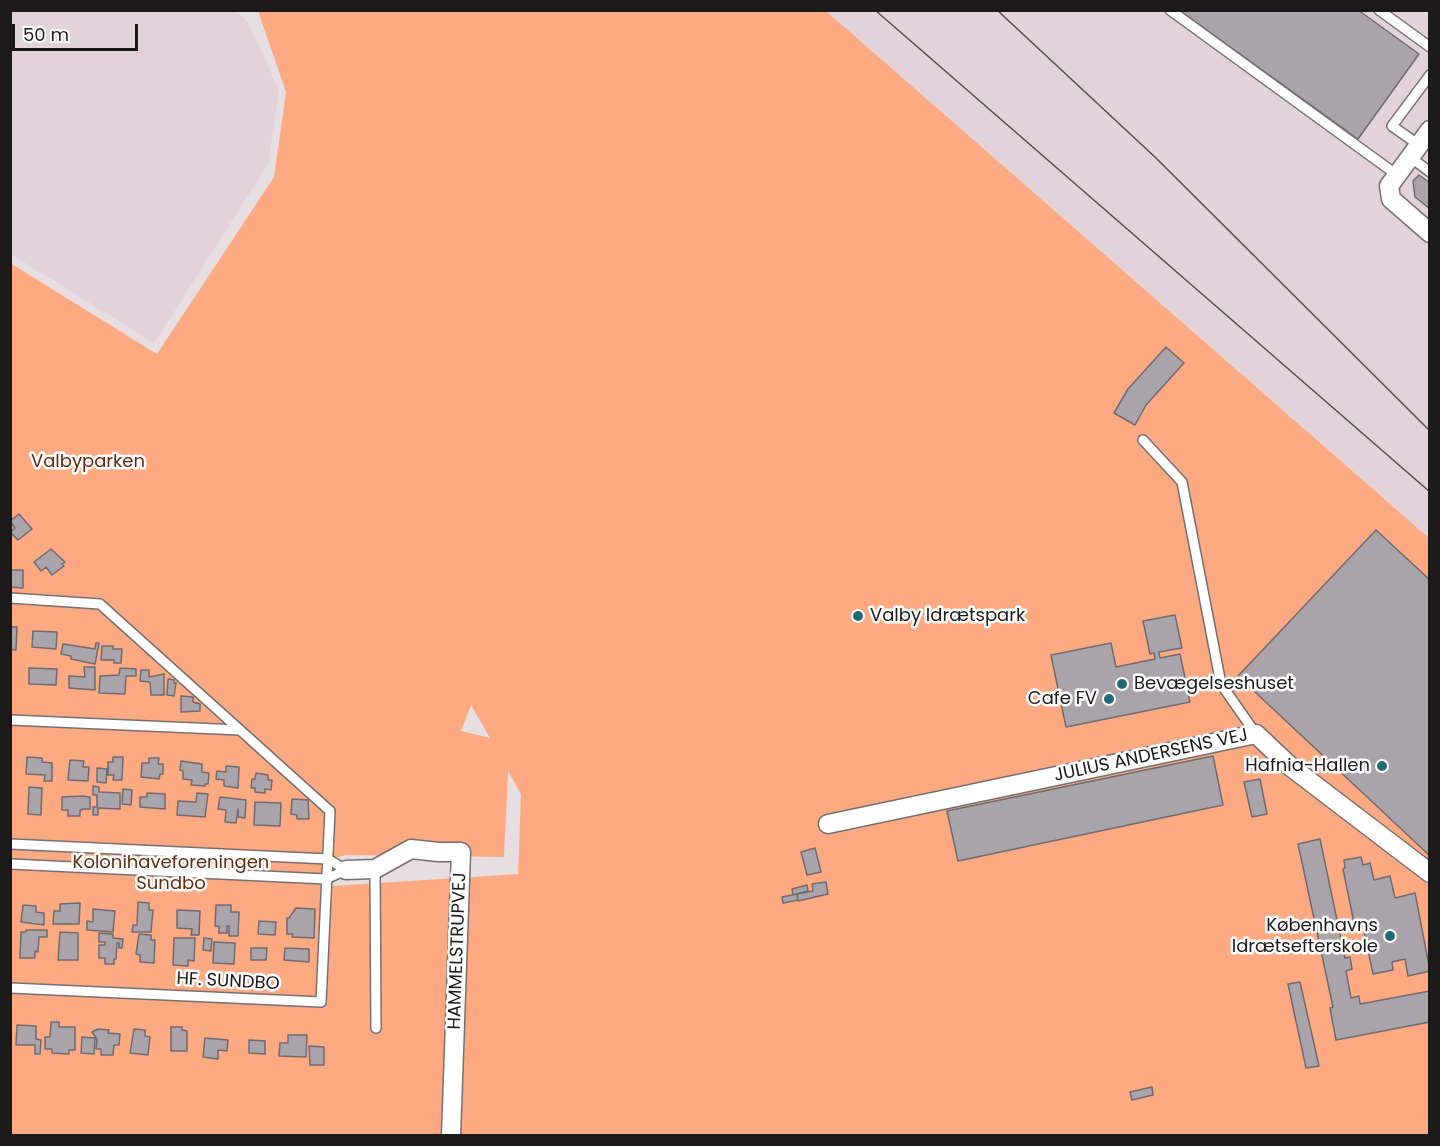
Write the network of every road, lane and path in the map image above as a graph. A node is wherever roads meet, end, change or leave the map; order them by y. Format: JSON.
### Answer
{"nodes":[{"id":1,"x":1170,"y":10,"type":"edge"},
{"id":2,"x":1380,"y":10,"type":"edge"},
{"id":3,"x":1430,"y":47,"type":"edge"},
{"id":4,"x":1430,"y":75,"type":"edge"},
{"id":5,"x":1419,"y":144,"type":"edge"},
{"id":6,"x":1430,"y":172,"type":"edge"},
{"id":7,"x":1397,"y":175,"type":"junction"},
{"id":8,"x":1430,"y":233,"type":"edge"},
{"id":9,"x":1143,"y":440,"type":"dead end"},
{"id":10,"x":10,"y":598,"type":"edge"},
{"id":11,"x":10,"y":720,"type":"edge"},
{"id":12,"x":240,"y":730,"type":"junction"},
{"id":13,"x":1256,"y":734,"type":"junction"},
{"id":14,"x":828,"y":824,"type":"dead end"},
{"id":15,"x":10,"y":844,"type":"edge"},
{"id":16,"x":328,"y":859,"type":"junction"},
{"id":17,"x":10,"y":864,"type":"edge"},
{"id":18,"x":375,"y":869,"type":"junction"},
{"id":19,"x":346,"y":870,"type":"junction"},
{"id":20,"x":1430,"y":873,"type":"edge"},
{"id":21,"x":326,"y":879,"type":"junction"},
{"id":22,"x":10,"y":988,"type":"edge"},
{"id":23,"x":376,"y":1028,"type":"dead end"},
{"id":24,"x":451,"y":1136,"type":"edge"}],
"edges":[{"from":1,"to":7,"type":"lane"},
{"from":2,"to":3,"type":"lane"},
{"from":4,"to":5,"type":"lane"},
{"from":5,"to":6,"type":"lane"},
{"from":5,"to":7,"type":"street"},
{"from":7,"to":8,"type":"street"},
{"from":9,"to":13,"type":"lane"},
{"from":10,"to":12,"type":"lane","name":"HF. SUNDBO"},
{"from":11,"to":12,"type":"lane"},
{"from":12,"to":16,"type":"lane","name":"HF. SUNDBO"},
{"from":13,"to":14,"type":"street","name":"JULIUS ANDERSENS VEJ"},
{"from":13,"to":20,"type":"street","name":"JULIUS ANDERSENS VEJ"},
{"from":15,"to":16,"type":"lane"},
{"from":16,"to":19,"type":"lane"},
{"from":16,"to":21,"type":"lane","name":"HF. SUNDBO"},
{"from":17,"to":21,"type":"lane"},
{"from":18,"to":19,"type":"street","name":"HAMMELSTRUPVEJ"},
{"from":18,"to":23,"type":"lane"},
{"from":18,"to":24,"type":"street","name":"HAMMELSTRUPVEJ"},
{"from":19,"to":21,"type":"lane"},
{"from":21,"to":22,"type":"lane","name":"HF. SUNDBO"}]}
